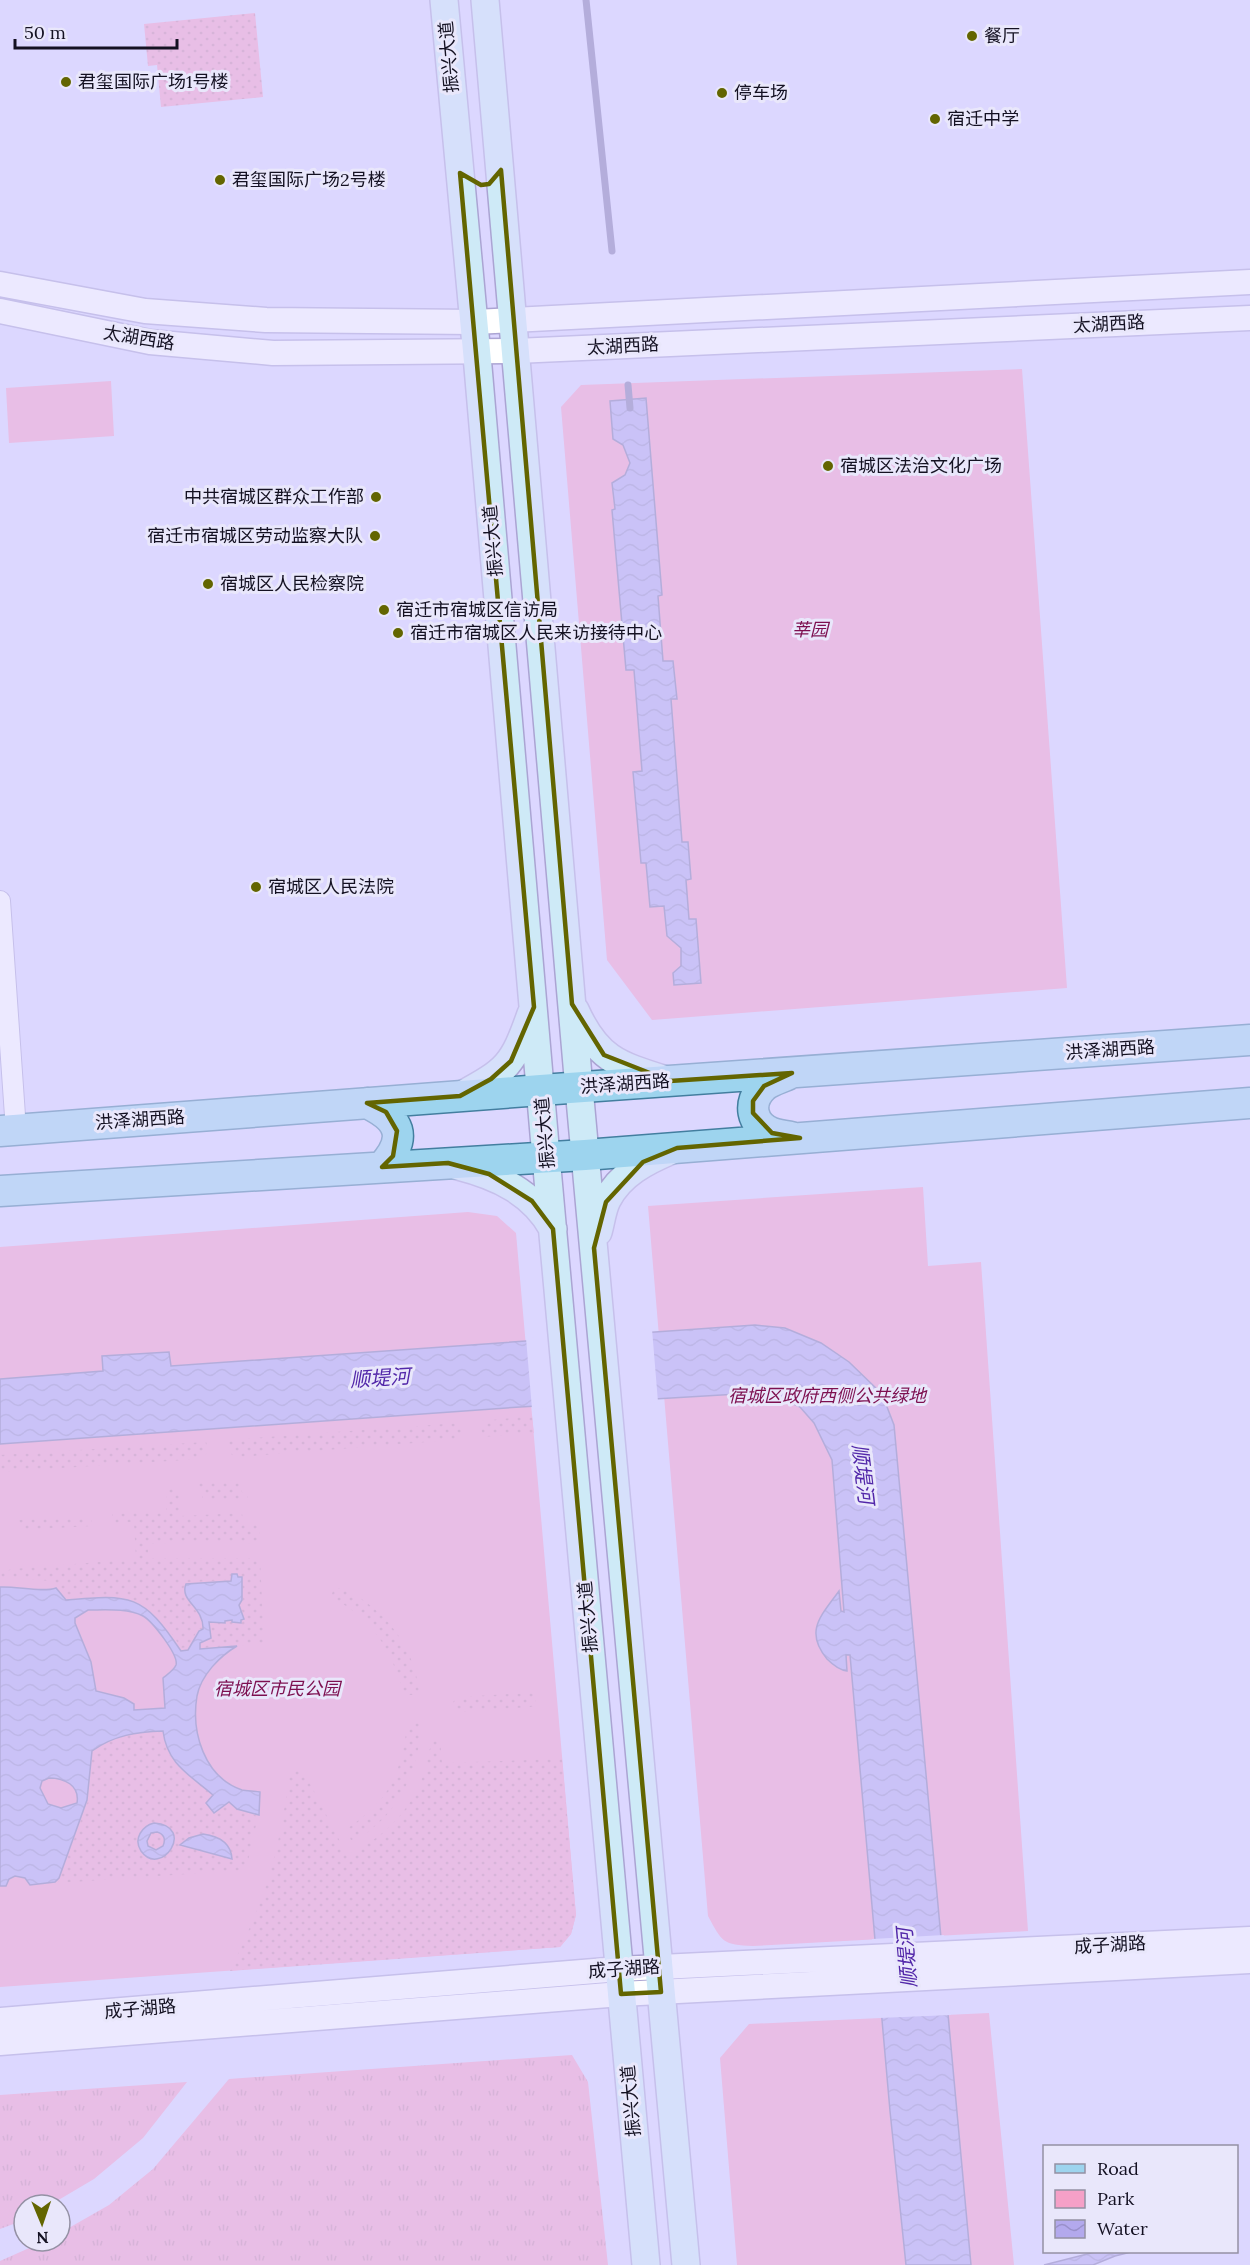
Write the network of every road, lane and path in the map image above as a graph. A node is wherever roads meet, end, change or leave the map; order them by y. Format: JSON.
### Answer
{"nodes":[{"id":1,"x":444,"y":0,"type":"edge"},
{"id":2,"x":485,"y":0,"type":"edge"},
{"id":3,"x":501,"y":170,"type":"junction"},
{"id":4,"x":460,"y":173,"type":"junction"},
{"id":5,"x":1250,"y":282,"type":"edge"},
{"id":6,"x":0,"y":284,"type":"edge"},
{"id":7,"x":0,"y":311,"type":"edge"},
{"id":8,"x":1250,"y":318,"type":"edge"},
{"id":9,"x":514,"y":320,"type":"junction"},
{"id":10,"x":474,"y":322,"type":"junction"},
{"id":11,"x":477,"y":351,"type":"junction"},
{"id":12,"x":516,"y":351,"type":"junction"},
{"id":13,"x":530,"y":509,"type":"junction"},
{"id":14,"x":491,"y":510,"type":"junction"},
{"id":15,"x":0,"y":901,"type":"edge"},
{"id":16,"x":566,"y":940,"type":"junction"},
{"id":17,"x":528,"y":942,"type":"junction"},
{"id":18,"x":572,"y":1004,"type":"junction"},
{"id":19,"x":534,"y":1007,"type":"junction"},
{"id":20,"x":1250,"y":1040,"type":"edge"},
{"id":21,"x":792,"y":1073,"type":"junction"},
{"id":22,"x":670,"y":1081,"type":"junction"},
{"id":23,"x":579,"y":1088,"type":"junction"},
{"id":24,"x":541,"y":1090,"type":"junction"},
{"id":25,"x":460,"y":1096,"type":"junction"},
{"id":26,"x":367,"y":1103,"type":"junction"},
{"id":27,"x":1250,"y":1103,"type":"edge"},
{"id":28,"x":8,"y":1131,"type":"edge"},
{"id":29,"x":800,"y":1138,"type":"junction"},
{"id":30,"x":676,"y":1148,"type":"junction"},
{"id":31,"x":585,"y":1155,"type":"junction"},
{"id":32,"x":546,"y":1157,"type":"junction"},
{"id":33,"x":448,"y":1163,"type":"junction"},
{"id":34,"x":382,"y":1167,"type":"junction"},
{"id":35,"x":0,"y":1191,"type":"edge"},
{"id":36,"x":553,"y":1229,"type":"junction"},
{"id":37,"x":594,"y":1248,"type":"junction"},
{"id":38,"x":597,"y":1277,"type":"junction"},
{"id":39,"x":558,"y":1280,"type":"junction"},
{"id":40,"x":1250,"y":1939,"type":"edge"},
{"id":41,"x":1250,"y":1961,"type":"edge"},
{"id":42,"x":660,"y":1980,"type":"junction"},
{"id":43,"x":620,"y":1982,"type":"junction"},
{"id":44,"x":0,"y":2020,"type":"edge"},
{"id":45,"x":0,"y":2043,"type":"edge"},
{"id":46,"x":646,"y":2265,"type":"edge"},
{"id":47,"x":686,"y":2265,"type":"edge"}],
"edges":[{"from":1,"to":4,"type":"main road","name":"振兴大道"},
{"from":2,"to":3,"type":"main road"},
{"from":3,"to":4,"type":"main road"},
{"from":3,"to":9,"type":"main road"},
{"from":4,"to":10,"type":"main road","name":"振兴大道"},
{"from":5,"to":9,"type":"street","name":"太湖西路"},
{"from":6,"to":10,"type":"street","name":"太湖西路"},
{"from":7,"to":11,"type":"street","name":"太湖西路"},
{"from":8,"to":12,"type":"street","name":"太湖西路"},
{"from":9,"to":10,"type":"street","name":"太湖西路"},
{"from":9,"to":12,"type":"main road"},
{"from":10,"to":11,"type":"main road","name":"振兴大道"},
{"from":11,"to":12,"type":"street","name":"太湖西路"},
{"from":11,"to":14,"type":"main road","name":"振兴大道"},
{"from":12,"to":13,"type":"main road"},
{"from":13,"to":14,"type":"main road"},
{"from":13,"to":16,"type":"main road"},
{"from":14,"to":17,"type":"main road","name":"振兴大道"},
{"from":15,"to":28,"type":"street"},
{"from":16,"to":17,"type":"main road"},
{"from":16,"to":18,"type":"main road"},
{"from":17,"to":19,"type":"main road","name":"振兴大道"},
{"from":18,"to":22,"type":"main road"},
{"from":18,"to":23,"type":"main road"},
{"from":19,"to":24,"type":"main road","name":"振兴大道"},
{"from":19,"to":25,"type":"main road"},
{"from":20,"to":21,"type":"main road","name":"洪泽湖西路"},
{"from":21,"to":22,"type":"main road","name":"洪泽湖西路"},
{"from":21,"to":29,"type":"main road"},
{"from":22,"to":23,"type":"main road","name":"洪泽湖西路"},
{"from":23,"to":24,"type":"main road","name":"洪泽湖西路"},
{"from":23,"to":31,"type":"main road"},
{"from":24,"to":25,"type":"main road","name":"洪泽湖西路"},
{"from":24,"to":32,"type":"main road","name":"振兴大道"},
{"from":25,"to":26,"type":"main road","name":"洪泽湖西路"},
{"from":26,"to":28,"type":"main road","name":"洪泽湖西路"},
{"from":26,"to":34,"type":"main road"},
{"from":27,"to":29,"type":"main road"},
{"from":29,"to":30,"type":"main road"},
{"from":30,"to":31,"type":"main road"},
{"from":30,"to":37,"type":"main road"},
{"from":31,"to":32,"type":"main road"},
{"from":31,"to":37,"type":"main road"},
{"from":32,"to":33,"type":"main road"},
{"from":32,"to":36,"type":"main road","name":"振兴大道"},
{"from":33,"to":34,"type":"main road"},
{"from":33,"to":36,"type":"main road"},
{"from":34,"to":35,"type":"main road"},
{"from":36,"to":39,"type":"main road","name":"振兴大道"},
{"from":37,"to":38,"type":"main road"},
{"from":38,"to":39,"type":"main road"},
{"from":38,"to":42,"type":"main road"},
{"from":39,"to":43,"type":"main road","name":"振兴大道"},
{"from":40,"to":42,"type":"street","name":"成子湖路"},
{"from":41,"to":42,"type":"street","name":"成子湖路"},
{"from":42,"to":43,"type":"street","name":"成子湖路"},
{"from":42,"to":47,"type":"main road"},
{"from":43,"to":44,"type":"street","name":"成子湖路"},
{"from":43,"to":45,"type":"street","name":"成子湖路"},
{"from":43,"to":46,"type":"main road","name":"振兴大道"}]}
